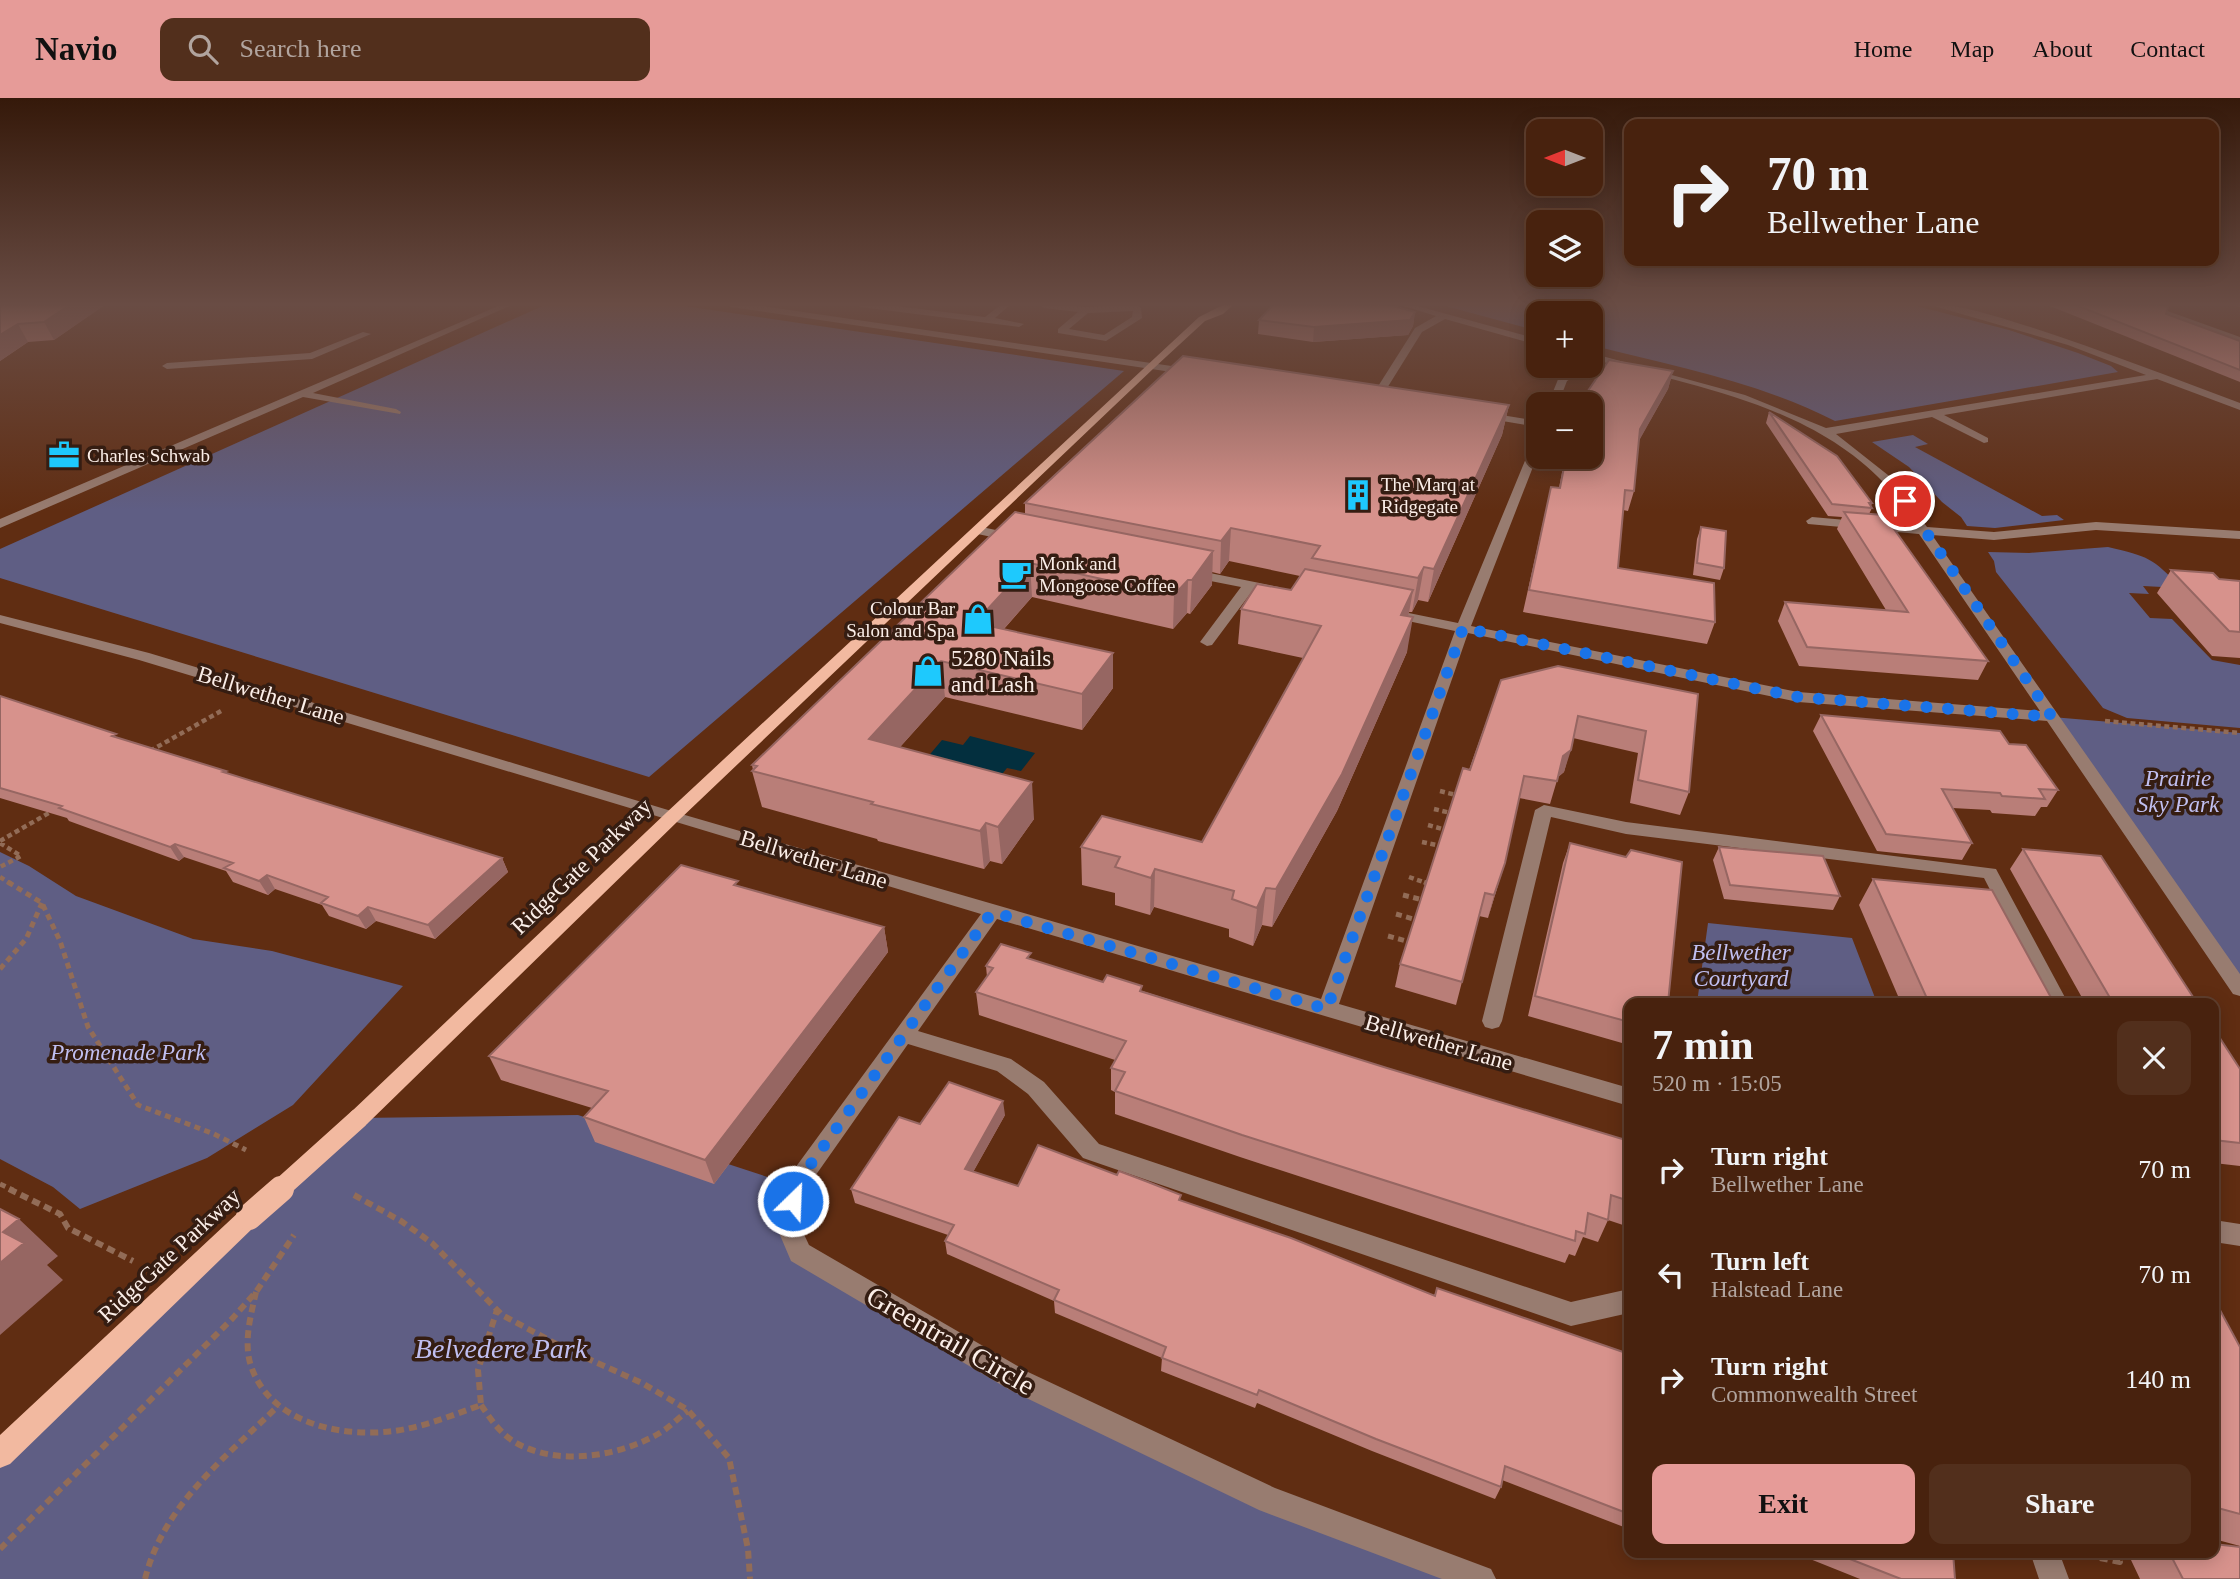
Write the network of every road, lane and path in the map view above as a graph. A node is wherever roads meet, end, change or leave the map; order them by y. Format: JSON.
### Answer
{"nodes":[{"id":1,"x":351,"y":373,"type":"edge"},
{"id":2,"x":1143,"y":373,"type":"edge"},
{"id":3,"x":1392,"y":373,"type":"edge"},
{"id":4,"x":1647,"y":373,"type":"edge"},
{"id":5,"x":2150,"y":373,"type":"edge"},
{"id":6,"x":2158,"y":376,"type":"junction"},
{"id":7,"x":303,"y":394,"type":"junction"},
{"id":8,"x":1362,"y":398,"type":"edge"},
{"id":9,"x":1375,"y":400,"type":"junction"},
{"id":10,"x":1388,"y":401,"type":"edge"},
{"id":11,"x":2240,"y":407,"type":"edge"},
{"id":12,"x":396,"y":412,"type":"dead end"},
{"id":13,"x":1466,"y":413,"type":"edge"},
{"id":14,"x":1934,"y":414,"type":"junction"},
{"id":15,"x":1526,"y":422,"type":"edge"},
{"id":16,"x":1825,"y":432,"type":"junction"},
{"id":17,"x":1984,"y":440,"type":"dead end"},
{"id":18,"x":1527,"y":469,"type":"edge"},
{"id":19,"x":1812,"y":521,"type":"dead end"},
{"id":20,"x":0,"y":524,"type":"edge"},
{"id":21,"x":977,"y":530,"type":"junction"},
{"id":22,"x":1926,"y":532,"type":"junction"},
{"id":23,"x":2240,"y":535,"type":"edge"},
{"id":24,"x":1031,"y":541,"type":"edge"},
{"id":25,"x":1181,"y":571,"type":"edge"},
{"id":26,"x":1250,"y":585,"type":"junction"},
{"id":27,"x":1300,"y":595,"type":"edge"},
{"id":28,"x":1378,"y":611,"type":"edge"},
{"id":29,"x":0,"y":619,"type":"edge"},
{"id":30,"x":1463,"y":628,"type":"junction"},
{"id":31,"x":1207,"y":642,"type":"dead end"},
{"id":32,"x":221,"y":712,"type":"dead end"},
{"id":33,"x":2052,"y":717,"type":"junction"},
{"id":34,"x":2105,"y":721,"type":"dead end"},
{"id":35,"x":2240,"y":733,"type":"edge"},
{"id":36,"x":145,"y":756,"type":"edge"},
{"id":37,"x":1440,"y":791,"type":"dead end"},
{"id":38,"x":1456,"y":795,"type":"edge"},
{"id":39,"x":60,"y":807,"type":"edge"},
{"id":40,"x":1434,"y":809,"type":"dead end"},
{"id":41,"x":1451,"y":813,"type":"edge"},
{"id":42,"x":672,"y":817,"type":"junction"},
{"id":43,"x":1428,"y":825,"type":"dead end"},
{"id":44,"x":1446,"y":830,"type":"edge"},
{"id":45,"x":0,"y":842,"type":"edge"},
{"id":46,"x":1422,"y":842,"type":"dead end"},
{"id":47,"x":1441,"y":846,"type":"edge"},
{"id":48,"x":0,"y":867,"type":"edge"},
{"id":49,"x":0,"y":877,"type":"edge"},
{"id":50,"x":1409,"y":877,"type":"dead end"},
{"id":51,"x":1429,"y":884,"type":"edge"},
{"id":52,"x":1403,"y":895,"type":"dead end"},
{"id":53,"x":1423,"y":900,"type":"edge"},
{"id":54,"x":42,"y":903,"type":"junction"},
{"id":55,"x":992,"y":912,"type":"junction"},
{"id":56,"x":1396,"y":914,"type":"dead end"},
{"id":57,"x":1418,"y":919,"type":"edge"},
{"id":58,"x":1388,"y":936,"type":"dead end"},
{"id":59,"x":1410,"y":942,"type":"edge"},
{"id":60,"x":0,"y":969,"type":"edge"},
{"id":61,"x":2240,"y":989,"type":"edge"},
{"id":62,"x":2055,"y":998,"type":"edge"},
{"id":63,"x":1327,"y":1009,"type":"junction"},
{"id":64,"x":1492,"y":1021,"type":"dead end"},
{"id":65,"x":904,"y":1035,"type":"junction"},
{"id":66,"x":1624,"y":1096,"type":"edge"},
{"id":67,"x":246,"y":1150,"type":"dead end"},
{"id":68,"x":0,"y":1184,"type":"edge"},
{"id":69,"x":354,"y":1195,"type":"dead end"},
{"id":70,"x":2219,"y":1232,"type":"edge"},
{"id":71,"x":294,"y":1235,"type":"dead end"},
{"id":72,"x":2240,"y":1235,"type":"edge"},
{"id":73,"x":133,"y":1261,"type":"dead end"},
{"id":74,"x":256,"y":1292,"type":"junction"},
{"id":75,"x":1624,"y":1302,"type":"edge"},
{"id":76,"x":498,"y":1309,"type":"junction"},
{"id":77,"x":481,"y":1405,"type":"junction"},
{"id":78,"x":278,"y":1406,"type":"junction"},
{"id":79,"x":688,"y":1410,"type":"junction"},
{"id":80,"x":0,"y":1454,"type":"edge"},
{"id":81,"x":0,"y":1549,"type":"edge"},
{"id":82,"x":2046,"y":1558,"type":"edge"},
{"id":83,"x":2100,"y":1558,"type":"dead end"},
{"id":84,"x":2119,"y":1558,"type":"edge"},
{"id":85,"x":145,"y":1579,"type":"edge"},
{"id":86,"x":750,"y":1579,"type":"edge"},
{"id":87,"x":1481,"y":1579,"type":"edge"},
{"id":88,"x":2054,"y":1579,"type":"edge"}],
"edges":[{"from":1,"to":7,"type":"street"},
{"from":2,"to":21,"type":"main road","name":"RidgeGate Parkway"},
{"from":3,"to":9,"type":"street"},
{"from":4,"to":16,"type":"street"},
{"from":5,"to":6,"type":"street"},
{"from":6,"to":11,"type":"street"},
{"from":6,"to":14,"type":"street"},
{"from":7,"to":12,"type":"street"},
{"from":7,"to":20,"type":"street"},
{"from":8,"to":9,"type":"street"},
{"from":9,"to":10,"type":"street"},
{"from":13,"to":15,"type":"street"},
{"from":14,"to":16,"type":"street"},
{"from":14,"to":17,"type":"street"},
{"from":16,"to":22,"type":"street"},
{"from":18,"to":30,"type":"street"},
{"from":19,"to":22,"type":"street"},
{"from":21,"to":24,"type":"street"},
{"from":21,"to":42,"type":"main road","name":"RidgeGate Parkway"},
{"from":22,"to":23,"type":"street"},
{"from":22,"to":33,"type":"street"},
{"from":25,"to":26,"type":"street"},
{"from":26,"to":27,"type":"street"},
{"from":26,"to":31,"type":"street"},
{"from":28,"to":30,"type":"street"},
{"from":29,"to":42,"type":"street","name":"Bellwether Lane"},
{"from":30,"to":33,"type":"street"},
{"from":30,"to":63,"type":"street"},
{"from":32,"to":36,"type":"path"},
{"from":33,"to":61,"type":"street"},
{"from":34,"to":35,"type":"path"},
{"from":37,"to":38,"type":"path"},
{"from":39,"to":45,"type":"path"},
{"from":40,"to":41,"type":"path"},
{"from":42,"to":55,"type":"street","name":"Bellwether Lane"},
{"from":42,"to":80,"type":"main road","name":"RidgeGate Parkway","bridge":true},
{"from":43,"to":44,"type":"path"},
{"from":45,"to":48,"type":"path"},
{"from":46,"to":47,"type":"path"},
{"from":49,"to":54,"type":"path"},
{"from":50,"to":51,"type":"path"},
{"from":52,"to":53,"type":"path"},
{"from":54,"to":60,"type":"path"},
{"from":54,"to":67,"type":"path"},
{"from":55,"to":63,"type":"street","name":"Bellwether Lane"},
{"from":55,"to":65,"type":"street","name":"Greentrail Circle"},
{"from":56,"to":57,"type":"path"},
{"from":58,"to":59,"type":"path"},
{"from":62,"to":64,"type":"street"},
{"from":63,"to":66,"type":"street","name":"Bellwether Lane"},
{"from":65,"to":75,"type":"street"},
{"from":65,"to":87,"type":"street","name":"Greentrail Circle"},
{"from":68,"to":73,"type":"path"},
{"from":69,"to":76,"type":"path"},
{"from":70,"to":72,"type":"street"},
{"from":71,"to":74,"type":"path"},
{"from":74,"to":78,"type":"path"},
{"from":74,"to":81,"type":"path"},
{"from":76,"to":77,"type":"path"},
{"from":76,"to":79,"type":"path"},
{"from":77,"to":78,"type":"path"},
{"from":77,"to":79,"type":"path"},
{"from":78,"to":85,"type":"path"},
{"from":79,"to":86,"type":"path"},
{"from":82,"to":88,"type":"street"},
{"from":83,"to":84,"type":"path"}]}
